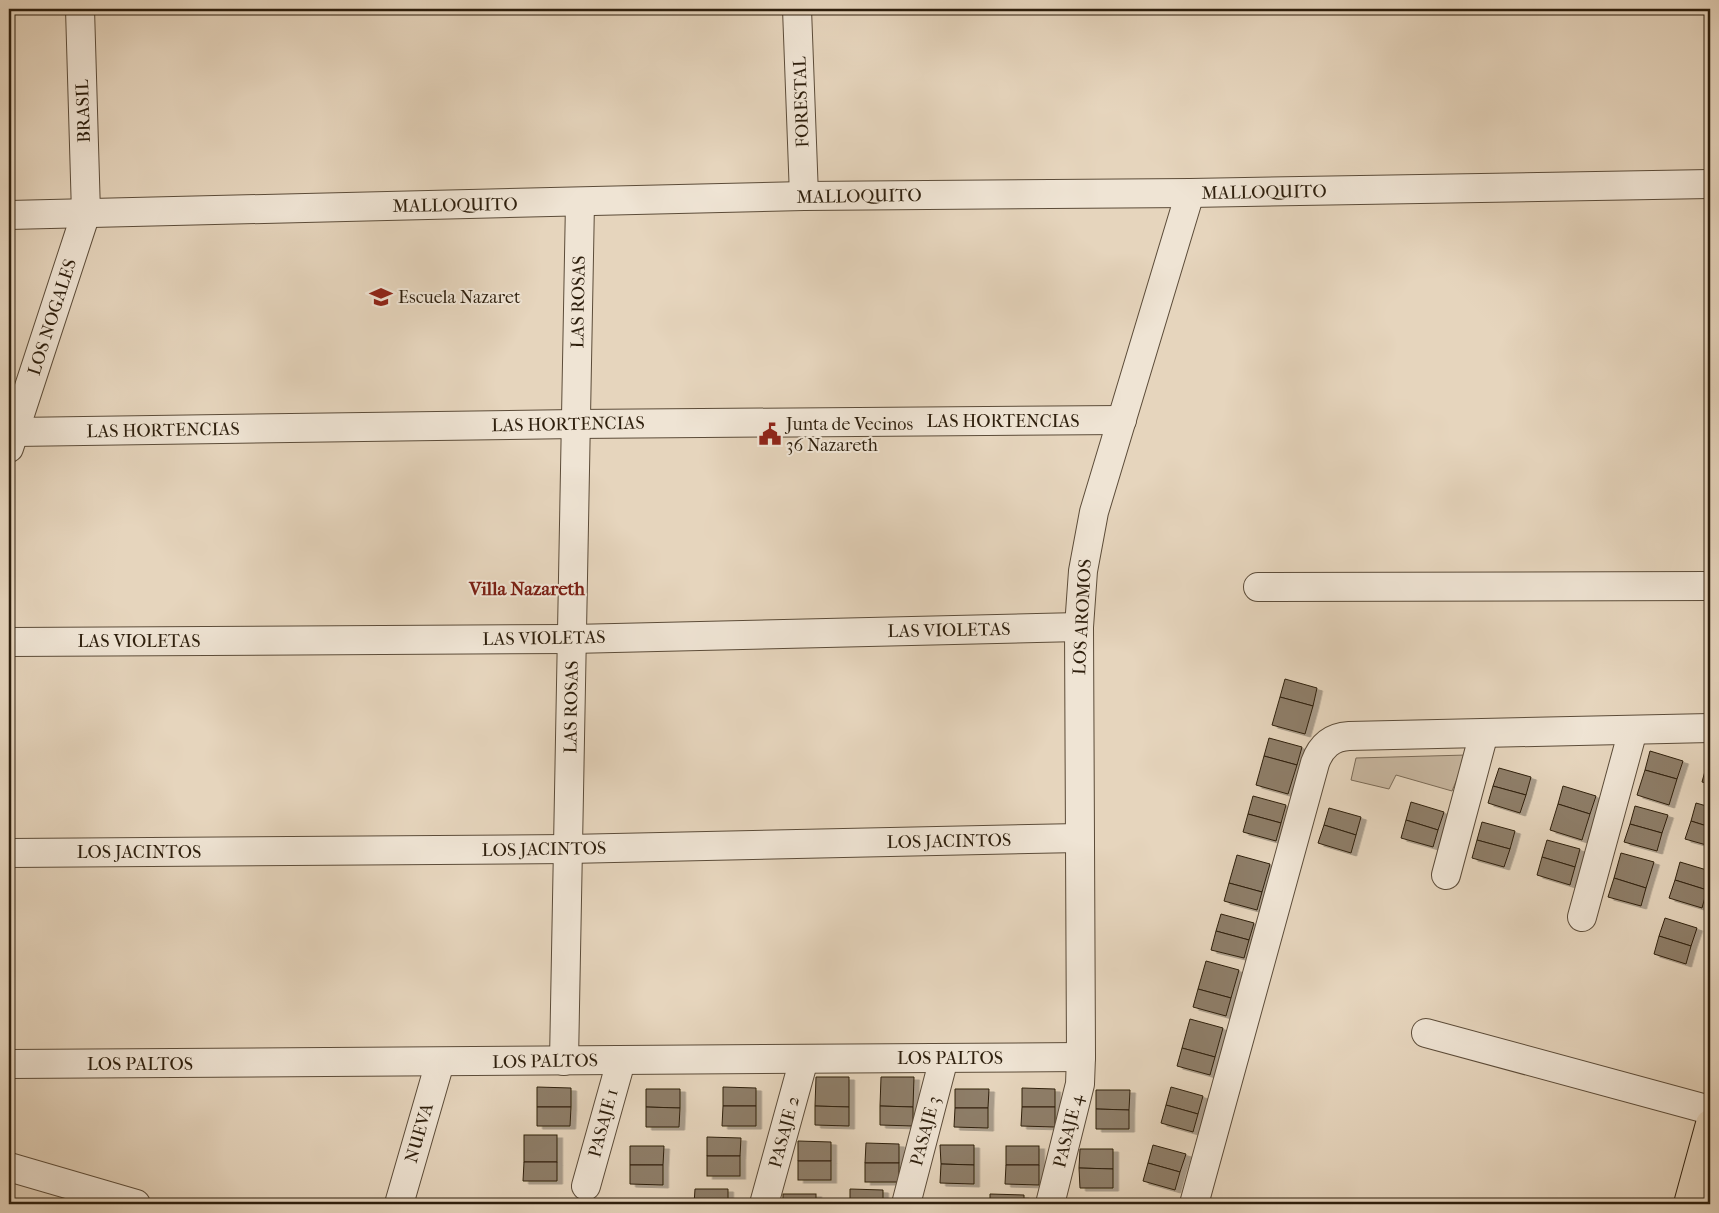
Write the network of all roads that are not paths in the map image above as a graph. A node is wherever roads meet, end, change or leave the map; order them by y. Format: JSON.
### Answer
{"nodes":[{"id":1,"x":80,"y":9,"type":"edge"},
{"id":2,"x":797,"y":9,"type":"edge"},
{"id":3,"x":1710,"y":184,"type":"edge"},
{"id":4,"x":1190,"y":193,"type":"junction"},
{"id":5,"x":804,"y":196,"type":"junction"},
{"id":6,"x":580,"y":202,"type":"junction"},
{"id":7,"x":86,"y":213,"type":"junction"},
{"id":8,"x":9,"y":215,"type":"edge"},
{"id":9,"x":1122,"y":420,"type":"junction"},
{"id":10,"x":576,"y":424,"type":"junction"},
{"id":11,"x":12,"y":441,"type":"edge"},
{"id":12,"x":1710,"y":586,"type":"edge"},
{"id":13,"x":1258,"y":587,"type":"dead end"},
{"id":14,"x":1078,"y":627,"type":"junction"},
{"id":15,"x":572,"y":639,"type":"junction"},
{"id":16,"x":9,"y":642,"type":"edge"},
{"id":17,"x":1710,"y":728,"type":"edge"},
{"id":18,"x":1633,"y":730,"type":"junction"},
{"id":19,"x":1484,"y":733,"type":"junction"},
{"id":20,"x":1079,"y":838,"type":"junction"},
{"id":21,"x":568,"y":849,"type":"junction"},
{"id":22,"x":9,"y":853,"type":"edge"},
{"id":23,"x":1446,"y":875,"type":"dead end"},
{"id":24,"x":1582,"y":916,"type":"dead end"},
{"id":25,"x":1426,"y":1033,"type":"dead end"},
{"id":26,"x":1082,"y":1057,"type":"junction"},
{"id":27,"x":944,"y":1058,"type":"junction"},
{"id":28,"x":804,"y":1059,"type":"junction"},
{"id":29,"x":564,"y":1061,"type":"junction"},
{"id":30,"x":621,"y":1061,"type":"junction"},
{"id":31,"x":440,"y":1062,"type":"junction"},
{"id":32,"x":9,"y":1064,"type":"edge"},
{"id":33,"x":1710,"y":1110,"type":"edge"},
{"id":34,"x":1710,"y":1124,"type":"edge"},
{"id":35,"x":9,"y":1167,"type":"edge"},
{"id":36,"x":586,"y":1186,"type":"dead end"},
{"id":37,"x":136,"y":1204,"type":"edge"},
{"id":38,"x":399,"y":1204,"type":"edge"},
{"id":39,"x":764,"y":1204,"type":"edge"},
{"id":40,"x":906,"y":1204,"type":"edge"},
{"id":41,"x":1050,"y":1204,"type":"edge"},
{"id":42,"x":1194,"y":1204,"type":"edge"},
{"id":43,"x":1688,"y":1204,"type":"edge"}],
"edges":[{"from":1,"to":7,"type":"street","name":"BRASIL"},
{"from":2,"to":5,"type":"street","name":"FORESTAL"},
{"from":3,"to":4,"type":"street","name":"MALLOQUITO"},
{"from":4,"to":5,"type":"street","name":"MALLOQUITO"},
{"from":4,"to":9,"type":"street","name":"LOS AROMOS"},
{"from":5,"to":6,"type":"street","name":"MALLOQUITO"},
{"from":6,"to":7,"type":"street","name":"MALLOQUITO"},
{"from":6,"to":10,"type":"street","name":"LAS ROSAS"},
{"from":7,"to":8,"type":"street","name":"MALLOQUITO"},
{"from":7,"to":11,"type":"street","name":"LOS NOGALES"},
{"from":9,"to":10,"type":"street","name":"LAS HORTENCIAS"},
{"from":9,"to":14,"type":"street","name":"LOS AROMOS"},
{"from":10,"to":11,"type":"street","name":"LAS HORTENCIAS"},
{"from":10,"to":15,"type":"street","name":"LAS ROSAS"},
{"from":12,"to":13,"type":"street"},
{"from":14,"to":15,"type":"street","name":"LAS VIOLETAS"},
{"from":14,"to":20,"type":"street","name":"LOS AROMOS"},
{"from":15,"to":16,"type":"street","name":"LAS VIOLETAS"},
{"from":15,"to":21,"type":"street","name":"LAS ROSAS"},
{"from":17,"to":18,"type":"street"},
{"from":18,"to":19,"type":"street"},
{"from":18,"to":24,"type":"street"},
{"from":19,"to":23,"type":"street"},
{"from":19,"to":42,"type":"street"},
{"from":20,"to":21,"type":"street","name":"LOS JACINTOS"},
{"from":20,"to":26,"type":"street","name":"LOS AROMOS"},
{"from":21,"to":22,"type":"street","name":"LOS JACINTOS"},
{"from":21,"to":29,"type":"street","name":"LAS ROSAS"},
{"from":25,"to":33,"type":"street"},
{"from":26,"to":27,"type":"street","name":"LOS PALTOS"},
{"from":26,"to":41,"type":"street","name":"PASAJE 4"},
{"from":27,"to":28,"type":"street","name":"LOS PALTOS"},
{"from":27,"to":40,"type":"street","name":"PASAJE 3"},
{"from":28,"to":30,"type":"street","name":"LOS PALTOS"},
{"from":28,"to":39,"type":"street","name":"PASAJE 2"},
{"from":29,"to":30,"type":"street","name":"LOS PALTOS"},
{"from":29,"to":31,"type":"street","name":"LOS PALTOS"},
{"from":30,"to":36,"type":"street","name":"PASAJE 1"},
{"from":31,"to":32,"type":"street","name":"LOS PALTOS"},
{"from":31,"to":38,"type":"street","name":"NUEVA"},
{"from":34,"to":43,"type":"main road"},
{"from":35,"to":37,"type":"street"}]}
